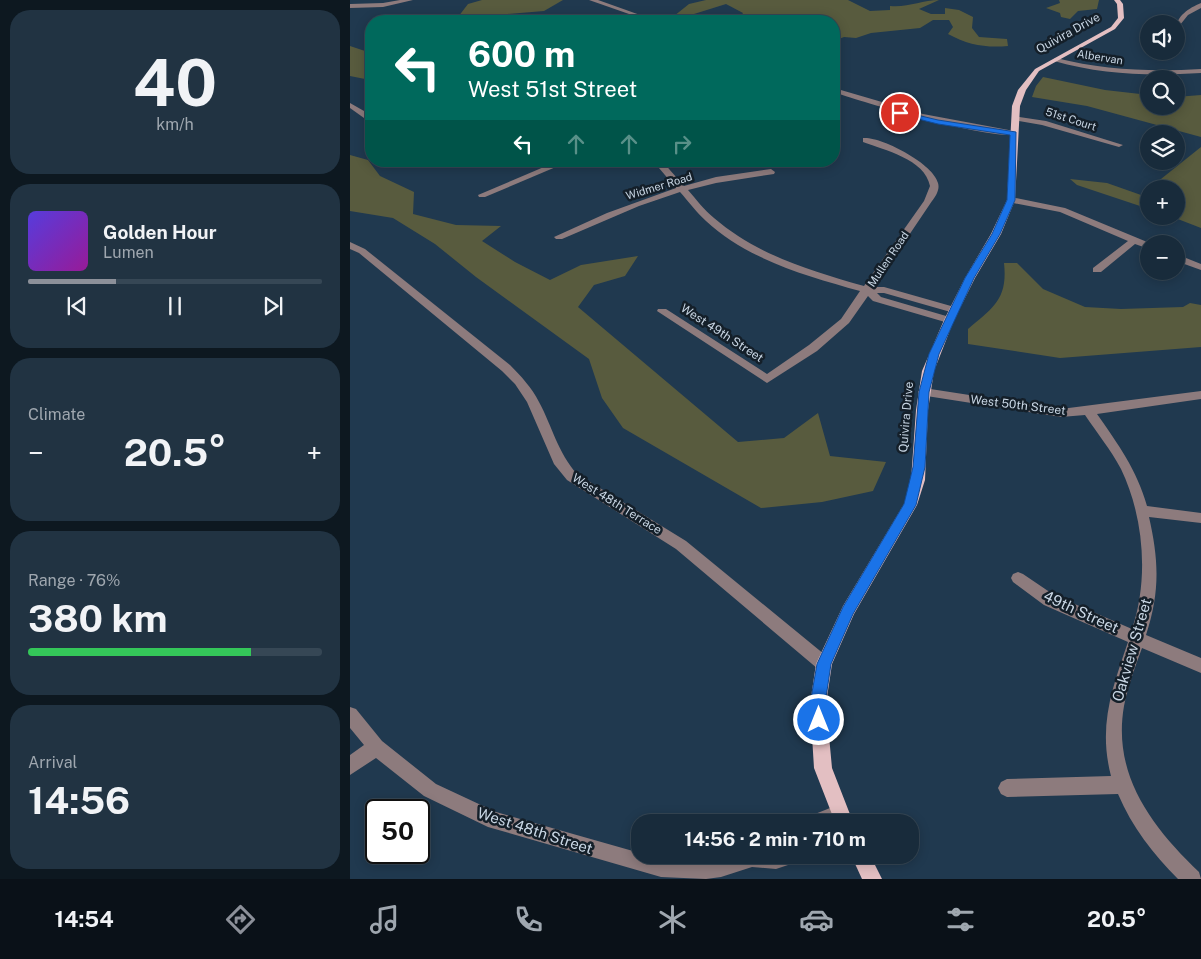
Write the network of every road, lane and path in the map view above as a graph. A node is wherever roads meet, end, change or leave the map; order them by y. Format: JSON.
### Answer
{"nodes":[{"id":1,"x":410,"y":0,"type":"edge"},
{"id":2,"x":592,"y":0,"type":"edge"},
{"id":3,"x":1117,"y":0,"type":"edge"},
{"id":4,"x":1201,"y":5,"type":"edge"},
{"id":5,"x":350,"y":6,"type":"edge"},
{"id":6,"x":636,"y":15,"type":"edge"},
{"id":7,"x":1185,"y":15,"type":"edge"},
{"id":8,"x":1056,"y":60,"type":"junction"},
{"id":9,"x":1201,"y":71,"type":"edge"},
{"id":10,"x":840,"y":92,"type":"edge"},
{"id":11,"x":350,"y":105,"type":"edge"},
{"id":12,"x":365,"y":116,"type":"edge"},
{"id":13,"x":1016,"y":118,"type":"junction"},
{"id":14,"x":1014,"y":133,"type":"junction"},
{"id":15,"x":866,"y":140,"type":"dead end"},
{"id":16,"x":1119,"y":145,"type":"dead end"},
{"id":17,"x":551,"y":167,"type":"edge"},
{"id":18,"x":662,"y":167,"type":"edge"},
{"id":19,"x":771,"y":172,"type":"dead end"},
{"id":20,"x":682,"y":190,"type":"junction"},
{"id":21,"x":482,"y":195,"type":"dead end"},
{"id":22,"x":1011,"y":200,"type":"junction"},
{"id":23,"x":559,"y":237,"type":"dead end"},
{"id":24,"x":1134,"y":240,"type":"junction"},
{"id":25,"x":1140,"y":242,"type":"edge"},
{"id":26,"x":350,"y":245,"type":"edge"},
{"id":27,"x":1185,"y":261,"type":"edge"},
{"id":28,"x":1201,"y":267,"type":"edge"},
{"id":29,"x":1097,"y":270,"type":"dead end"},
{"id":30,"x":867,"y":290,"type":"junction"},
{"id":31,"x":662,"y":311,"type":"dead end"},
{"id":32,"x":951,"y":315,"type":"junction"},
{"id":33,"x":767,"y":378,"type":"joint"},
{"id":34,"x":924,"y":392,"type":"junction"},
{"id":35,"x":1201,"y":395,"type":"edge"},
{"id":36,"x":1088,"y":412,"type":"junction"},
{"id":37,"x":1142,"y":511,"type":"junction"},
{"id":38,"x":1201,"y":518,"type":"edge"},
{"id":39,"x":1018,"y":578,"type":"dead end"},
{"id":40,"x":1136,"y":638,"type":"junction"},
{"id":41,"x":824,"y":664,"type":"junction"},
{"id":42,"x":1201,"y":666,"type":"edge"},
{"id":43,"x":350,"y":715,"type":"edge"},
{"id":44,"x":376,"y":747,"type":"junction"},
{"id":45,"x":350,"y":766,"type":"edge"},
{"id":46,"x":1122,"y":785,"type":"junction"},
{"id":47,"x":1007,"y":788,"type":"dead end"},
{"id":48,"x":840,"y":814,"type":"edge"},
{"id":49,"x":631,"y":859,"type":"edge"},
{"id":50,"x":647,"y":864,"type":"edge"},
{"id":51,"x":733,"y":864,"type":"edge"},
{"id":52,"x":864,"y":864,"type":"edge"},
{"id":53,"x":872,"y":879,"type":"edge"},
{"id":54,"x":1192,"y":879,"type":"edge"}],
"edges":[{"from":1,"to":5,"type":"street"},
{"from":2,"to":6,"type":"street"},
{"from":3,"to":8,"type":"main road","name":"Quivira Drive"},
{"from":4,"to":7,"type":"street"},
{"from":8,"to":9,"type":"street","name":"Albervan"},
{"from":8,"to":13,"type":"main road","name":"Quivira Drive"},
{"from":10,"to":14,"type":"street"},
{"from":11,"to":12,"type":"street"},
{"from":13,"to":14,"type":"main road","name":"Quivira Drive"},
{"from":13,"to":16,"type":"street","name":"51st Court"},
{"from":14,"to":22,"type":"main road","name":"Quivira Drive"},
{"from":15,"to":30,"type":"street","name":"Mullen Road"},
{"from":17,"to":21,"type":"street"},
{"from":18,"to":20,"type":"street"},
{"from":19,"to":20,"type":"street","name":"Widmer Road"},
{"from":20,"to":23,"type":"street","name":"Widmer Road"},
{"from":20,"to":30,"type":"street"},
{"from":22,"to":24,"type":"street"},
{"from":22,"to":32,"type":"main road","name":"Quivira Drive"},
{"from":24,"to":25,"type":"street"},
{"from":24,"to":29,"type":"street"},
{"from":26,"to":41,"type":"street","name":"West 48th Terrace"},
{"from":27,"to":28,"type":"street"},
{"from":30,"to":32,"type":"street"},
{"from":30,"to":33,"type":"street","name":"Mullen Road"},
{"from":31,"to":33,"type":"street","name":"West 49th Street"},
{"from":32,"to":34,"type":"main road","name":"Quivira Drive"},
{"from":34,"to":36,"type":"street","name":"West 50th Street"},
{"from":34,"to":41,"type":"main road","name":"Quivira Drive"},
{"from":35,"to":36,"type":"street","name":"West 50th Street"},
{"from":36,"to":37,"type":"street","name":"Oakview Street"},
{"from":37,"to":38,"type":"street"},
{"from":37,"to":40,"type":"street","name":"Oakview Street"},
{"from":39,"to":40,"type":"street","name":"49th Street"},
{"from":40,"to":42,"type":"street","name":"49th Street"},
{"from":40,"to":46,"type":"street","name":"Oakview Street"},
{"from":41,"to":48,"type":"main road","name":"Quivira Drive"},
{"from":43,"to":44,"type":"street","name":"West 48th Street"},
{"from":44,"to":45,"type":"street"},
{"from":44,"to":49,"type":"street","name":"West 48th Street"},
{"from":46,"to":47,"type":"street"},
{"from":46,"to":54,"type":"street","name":"Oakview Street"},
{"from":50,"to":51,"type":"street","name":"West 48th Street"},
{"from":52,"to":53,"type":"main road"}]}
